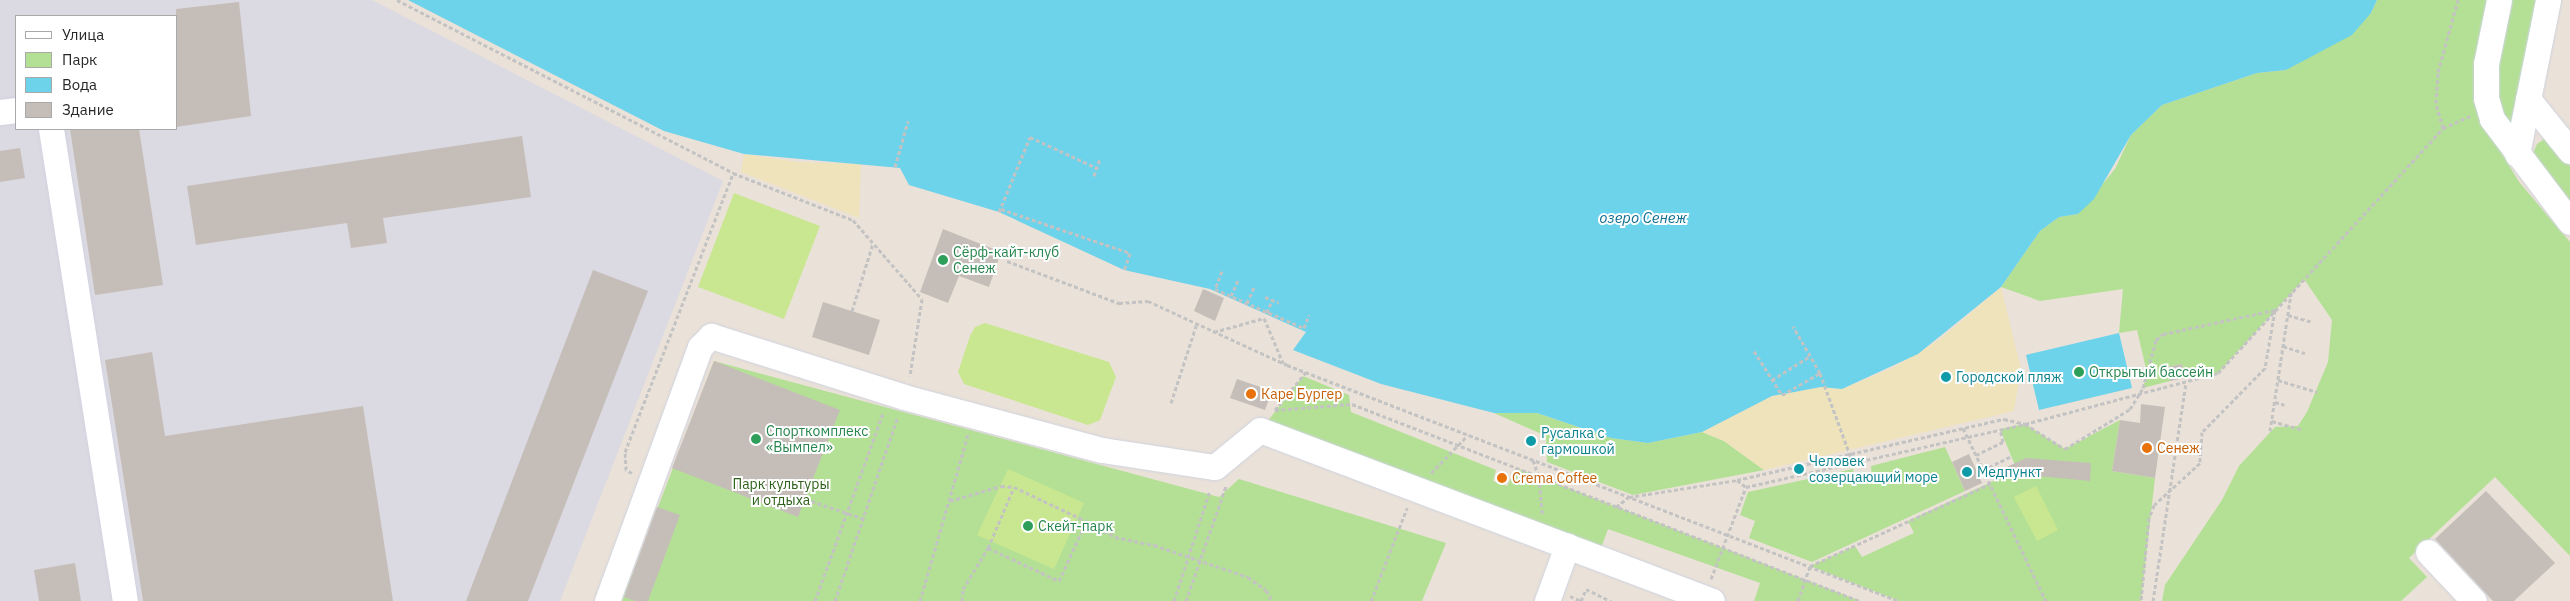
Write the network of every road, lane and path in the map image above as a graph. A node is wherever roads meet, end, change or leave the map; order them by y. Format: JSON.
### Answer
{"nodes":[{"id":1,"x":398,"y":0,"type":"edge"},
{"id":2,"x":2458,"y":0,"type":"edge"},
{"id":3,"x":2499,"y":0,"type":"edge"},
{"id":4,"x":2548,"y":0,"type":"edge"},
{"id":5,"x":2528,"y":99,"type":"junction"},
{"id":6,"x":2489,"y":108,"type":"junction"},
{"id":7,"x":15,"y":110,"type":"edge"},
{"id":8,"x":0,"y":112,"type":"edge"},
{"id":9,"x":908,"y":120,"type":"dead end"},
{"id":10,"x":2443,"y":128,"type":"junction"},
{"id":11,"x":51,"y":130,"type":"edge"},
{"id":12,"x":2570,"y":151,"type":"edge"},
{"id":13,"x":2518,"y":154,"type":"junction"},
{"id":14,"x":1100,"y":159,"type":"dead end"},
{"id":15,"x":895,"y":167,"type":"dead end"},
{"id":16,"x":1097,"y":168,"type":"junction"},
{"id":17,"x":733,"y":173,"type":"junction"},
{"id":18,"x":1094,"y":176,"type":"dead end"},
{"id":19,"x":2570,"y":222,"type":"edge"},
{"id":20,"x":873,"y":243,"type":"junction"},
{"id":21,"x":1008,"y":260,"type":"dead end"},
{"id":22,"x":1124,"y":270,"type":"dead end"},
{"id":23,"x":1222,"y":271,"type":"dead end"},
{"id":24,"x":1238,"y":280,"type":"dead end"},
{"id":25,"x":1254,"y":287,"type":"dead end"},
{"id":26,"x":2291,"y":293,"type":"junction"},
{"id":27,"x":1231,"y":296,"type":"junction"},
{"id":28,"x":1265,"y":297,"type":"dead end"},
{"id":29,"x":1272,"y":300,"type":"junction"},
{"id":30,"x":1248,"y":303,"type":"junction"},
{"id":31,"x":1279,"y":303,"type":"dead end"},
{"id":32,"x":2275,"y":310,"type":"junction"},
{"id":33,"x":852,"y":311,"type":"dead end"},
{"id":34,"x":1267,"y":312,"type":"junction"},
{"id":35,"x":1309,"y":315,"type":"dead end"},
{"id":36,"x":2288,"y":315,"type":"junction"},
{"id":37,"x":1264,"y":318,"type":"junction"},
{"id":38,"x":2312,"y":322,"type":"dead end"},
{"id":39,"x":1197,"y":324,"type":"junction"},
{"id":40,"x":1793,"y":326,"type":"dead end"},
{"id":41,"x":1214,"y":332,"type":"junction"},
{"id":42,"x":2283,"y":346,"type":"junction"},
{"id":43,"x":1754,"y":351,"type":"dead end"},
{"id":44,"x":2306,"y":353,"type":"dead end"},
{"id":45,"x":1810,"y":356,"type":"junction"},
{"id":46,"x":1284,"y":363,"type":"junction"},
{"id":47,"x":1306,"y":372,"type":"junction"},
{"id":48,"x":1820,"y":373,"type":"junction"},
{"id":49,"x":1772,"y":380,"type":"junction"},
{"id":50,"x":2278,"y":380,"type":"junction"},
{"id":51,"x":2186,"y":383,"type":"junction"},
{"id":52,"x":2317,"y":392,"type":"dead end"},
{"id":53,"x":897,"y":395,"type":"junction"},
{"id":54,"x":2139,"y":395,"type":"junction"},
{"id":55,"x":2275,"y":402,"type":"junction"},
{"id":56,"x":1171,"y":403,"type":"dead end"},
{"id":57,"x":2284,"y":406,"type":"dead end"},
{"id":58,"x":974,"y":415,"type":"junction"},
{"id":59,"x":2272,"y":421,"type":"junction"},
{"id":60,"x":2025,"y":424,"type":"junction"},
{"id":61,"x":1963,"y":428,"type":"junction"},
{"id":62,"x":2000,"y":429,"type":"junction"},
{"id":63,"x":2303,"y":430,"type":"dead end"},
{"id":64,"x":2270,"y":431,"type":"dead end"},
{"id":65,"x":1468,"y":435,"type":"junction"},
{"id":66,"x":1967,"y":436,"type":"junction"},
{"id":67,"x":1458,"y":445,"type":"junction"},
{"id":68,"x":1849,"y":454,"type":"junction"},
{"id":69,"x":1976,"y":455,"type":"junction"},
{"id":70,"x":2010,"y":457,"type":"dead end"},
{"id":71,"x":1533,"y":460,"type":"junction"},
{"id":72,"x":1853,"y":463,"type":"junction"},
{"id":73,"x":1983,"y":470,"type":"junction"},
{"id":74,"x":1539,"y":477,"type":"junction"},
{"id":75,"x":1737,"y":480,"type":"junction"},
{"id":76,"x":1229,"y":481,"type":"dead end"},
{"id":77,"x":650,"y":482,"type":"junction"},
{"id":78,"x":1990,"y":484,"type":"junction"},
{"id":79,"x":1014,"y":487,"type":"junction"},
{"id":80,"x":1746,"y":487,"type":"junction"},
{"id":81,"x":1415,"y":489,"type":"junction"},
{"id":82,"x":2171,"y":489,"type":"junction"},
{"id":83,"x":1209,"y":493,"type":"dead end"},
{"id":84,"x":1629,"y":497,"type":"junction"},
{"id":85,"x":805,"y":499,"type":"dead end"},
{"id":86,"x":949,"y":501,"type":"junction"},
{"id":87,"x":1616,"y":507,"type":"junction"},
{"id":88,"x":847,"y":514,"type":"junction"},
{"id":89,"x":865,"y":519,"type":"junction"},
{"id":90,"x":1086,"y":522,"type":"junction"},
{"id":91,"x":1728,"y":535,"type":"junction"},
{"id":92,"x":1556,"y":542,"type":"junction"},
{"id":93,"x":988,"y":548,"type":"junction"},
{"id":94,"x":1723,"y":548,"type":"junction"},
{"id":95,"x":2428,"y":552,"type":"dead end"},
{"id":96,"x":1188,"y":557,"type":"junction"},
{"id":97,"x":1198,"y":562,"type":"junction"},
{"id":98,"x":1810,"y":566,"type":"junction"},
{"id":99,"x":1806,"y":580,"type":"junction"},
{"id":100,"x":2462,"y":597,"type":"edge"},
{"id":101,"x":1708,"y":599,"type":"edge"},
{"id":102,"x":126,"y":601,"type":"edge"},
{"id":103,"x":607,"y":601,"type":"edge"},
{"id":104,"x":816,"y":601,"type":"edge"},
{"id":105,"x":834,"y":601,"type":"edge"},
{"id":106,"x":920,"y":601,"type":"edge"},
{"id":107,"x":962,"y":601,"type":"edge"},
{"id":108,"x":1174,"y":601,"type":"edge"},
{"id":109,"x":1186,"y":601,"type":"edge"},
{"id":110,"x":1272,"y":601,"type":"edge"},
{"id":111,"x":1371,"y":601,"type":"edge"},
{"id":112,"x":1547,"y":601,"type":"edge"},
{"id":113,"x":1581,"y":601,"type":"edge"},
{"id":114,"x":1611,"y":601,"type":"edge"},
{"id":115,"x":1798,"y":601,"type":"edge"},
{"id":116,"x":1860,"y":601,"type":"edge"},
{"id":117,"x":1899,"y":601,"type":"edge"},
{"id":118,"x":2046,"y":601,"type":"edge"},
{"id":119,"x":2141,"y":601,"type":"edge"},
{"id":120,"x":2153,"y":601,"type":"edge"}],
"edges":[{"from":1,"to":17,"type":"path"},
{"from":2,"to":10,"type":"path"},
{"from":3,"to":6,"type":"street"},
{"from":4,"to":5,"type":"street"},
{"from":5,"to":12,"type":"street"},
{"from":5,"to":13,"type":"street"},
{"from":6,"to":10,"type":"path"},
{"from":6,"to":13,"type":"street"},
{"from":7,"to":8,"type":"street"},
{"from":9,"to":15,"type":"path"},
{"from":10,"to":26,"type":"path"},
{"from":11,"to":102,"type":"street"},
{"from":13,"to":19,"type":"street"},
{"from":14,"to":16,"type":"path"},
{"from":16,"to":18,"type":"path"},
{"from":16,"to":22,"type":"path"},
{"from":17,"to":20,"type":"path"},
{"from":17,"to":77,"type":"path"},
{"from":20,"to":33,"type":"path"},
{"from":20,"to":53,"type":"path"},
{"from":21,"to":39,"type":"path"},
{"from":23,"to":27,"type":"path"},
{"from":24,"to":27,"type":"path"},
{"from":25,"to":30,"type":"path"},
{"from":26,"to":32,"type":"path"},
{"from":26,"to":36,"type":"path"},
{"from":27,"to":30,"type":"path"},
{"from":28,"to":29,"type":"path"},
{"from":29,"to":31,"type":"path"},
{"from":29,"to":34,"type":"path"},
{"from":30,"to":34,"type":"path"},
{"from":32,"to":51,"type":"path"},
{"from":32,"to":54,"type":"path"},
{"from":32,"to":82,"type":"path"},
{"from":34,"to":35,"type":"path"},
{"from":34,"to":37,"type":"path"},
{"from":36,"to":38,"type":"path"},
{"from":36,"to":42,"type":"path"},
{"from":37,"to":41,"type":"path"},
{"from":37,"to":46,"type":"path"},
{"from":39,"to":41,"type":"path"},
{"from":39,"to":56,"type":"path"},
{"from":40,"to":45,"type":"path"},
{"from":41,"to":46,"type":"path"},
{"from":42,"to":44,"type":"path"},
{"from":42,"to":50,"type":"path"},
{"from":43,"to":49,"type":"path"},
{"from":45,"to":48,"type":"path"},
{"from":45,"to":49,"type":"path"},
{"from":46,"to":47,"type":"path"},
{"from":47,"to":65,"type":"path"},
{"from":47,"to":67,"type":"path"},
{"from":48,"to":49,"type":"path"},
{"from":48,"to":68,"type":"path"},
{"from":50,"to":52,"type":"path"},
{"from":50,"to":55,"type":"path"},
{"from":51,"to":54,"type":"path"},
{"from":51,"to":82,"type":"path"},
{"from":53,"to":58,"type":"street"},
{"from":53,"to":77,"type":"street"},
{"from":53,"to":88,"type":"path"},
{"from":53,"to":89,"type":"path"},
{"from":54,"to":60,"type":"path"},
{"from":54,"to":60,"type":"path"},
{"from":55,"to":57,"type":"path"},
{"from":55,"to":59,"type":"path"},
{"from":58,"to":81,"type":"street"},
{"from":58,"to":86,"type":"path"},
{"from":59,"to":63,"type":"path"},
{"from":59,"to":64,"type":"path"},
{"from":60,"to":61,"type":"path"},
{"from":60,"to":62,"type":"path"},
{"from":61,"to":66,"type":"path"},
{"from":61,"to":68,"type":"path"},
{"from":62,"to":66,"type":"path"},
{"from":62,"to":69,"type":"path"},
{"from":65,"to":67,"type":"path"},
{"from":65,"to":71,"type":"path"},
{"from":66,"to":69,"type":"path"},
{"from":66,"to":72,"type":"path"},
{"from":67,"to":74,"type":"path"},
{"from":67,"to":81,"type":"path"},
{"from":68,"to":72,"type":"path"},
{"from":68,"to":75,"type":"path"},
{"from":69,"to":73,"type":"path"},
{"from":70,"to":73,"type":"path"},
{"from":71,"to":74,"type":"path"},
{"from":71,"to":84,"type":"path"},
{"from":72,"to":80,"type":"path"},
{"from":73,"to":78,"type":"path"},
{"from":74,"to":87,"type":"path"},
{"from":74,"to":92,"type":"path"},
{"from":75,"to":80,"type":"path"},
{"from":75,"to":84,"type":"path"},
{"from":76,"to":97,"type":"path"},
{"from":77,"to":103,"type":"street"},
{"from":78,"to":98,"type":"path"},
{"from":78,"to":118,"type":"path"},
{"from":79,"to":86,"type":"path"},
{"from":79,"to":90,"type":"path"},
{"from":79,"to":93,"type":"path"},
{"from":80,"to":91,"type":"path"},
{"from":81,"to":92,"type":"street"},
{"from":81,"to":111,"type":"path"},
{"from":82,"to":119,"type":"path"},
{"from":82,"to":120,"type":"path"},
{"from":83,"to":96,"type":"path"},
{"from":84,"to":87,"type":"path"},
{"from":84,"to":91,"type":"path"},
{"from":85,"to":88,"type":"path"},
{"from":86,"to":106,"type":"path"},
{"from":87,"to":94,"type":"path"},
{"from":88,"to":89,"type":"path"},
{"from":88,"to":104,"type":"path"},
{"from":89,"to":105,"type":"path"},
{"from":90,"to":93,"type":"path"},
{"from":90,"to":96,"type":"path"},
{"from":91,"to":94,"type":"path"},
{"from":91,"to":98,"type":"path"},
{"from":92,"to":101,"type":"street"},
{"from":92,"to":112,"type":"street"},
{"from":93,"to":107,"type":"path"},
{"from":94,"to":99,"type":"path"},
{"from":94,"to":101,"type":"path"},
{"from":95,"to":100,"type":"street"},
{"from":96,"to":97,"type":"path"},
{"from":96,"to":108,"type":"path"},
{"from":97,"to":109,"type":"path"},
{"from":97,"to":110,"type":"path"},
{"from":98,"to":99,"type":"path"},
{"from":98,"to":117,"type":"path"},
{"from":99,"to":115,"type":"path"},
{"from":99,"to":116,"type":"path"},
{"from":113,"to":114,"type":"path"}]}
